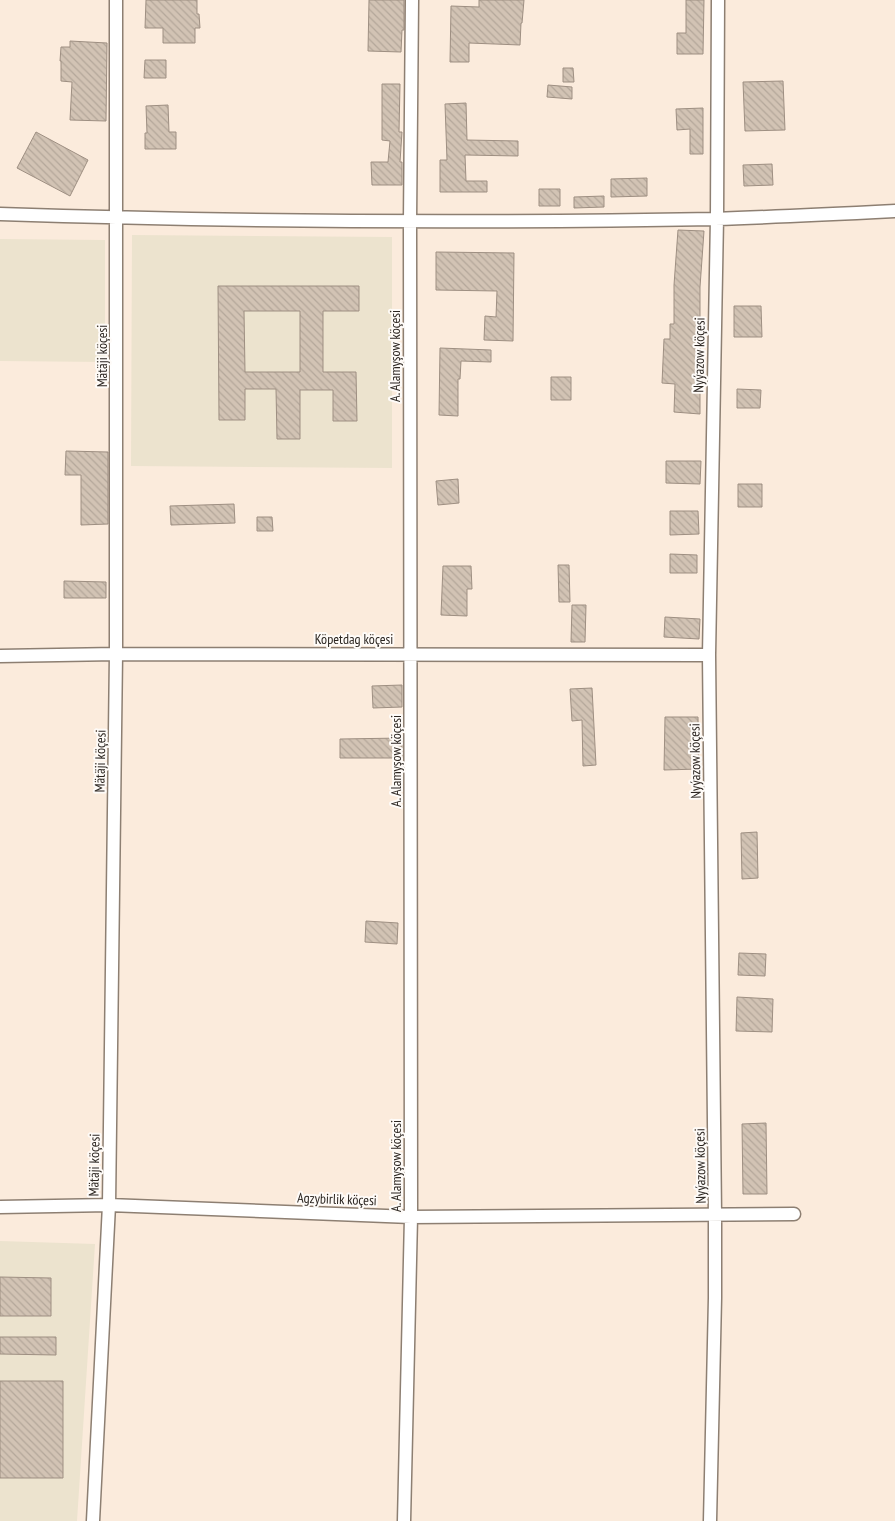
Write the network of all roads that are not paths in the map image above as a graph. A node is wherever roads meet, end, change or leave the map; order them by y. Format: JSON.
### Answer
{"nodes":[{"id":1,"x":116,"y":0,"type":"edge"},
{"id":2,"x":412,"y":0,"type":"edge"},
{"id":3,"x":718,"y":0,"type":"edge"},
{"id":4,"x":895,"y":211,"type":"edge"},
{"id":5,"x":0,"y":214,"type":"edge"},
{"id":6,"x":117,"y":218,"type":"junction"},
{"id":7,"x":717,"y":218,"type":"junction"},
{"id":8,"x":410,"y":221,"type":"junction"},
{"id":9,"x":116,"y":654,"type":"junction"},
{"id":10,"x":411,"y":654,"type":"junction"},
{"id":11,"x":709,"y":655,"type":"junction"},
{"id":12,"x":0,"y":656,"type":"edge"},
{"id":13,"x":109,"y":1205,"type":"junction"},
{"id":14,"x":0,"y":1207,"type":"edge"},
{"id":15,"x":794,"y":1214,"type":"dead end"},
{"id":16,"x":716,"y":1216,"type":"junction"},
{"id":17,"x":411,"y":1217,"type":"junction"},
{"id":18,"x":93,"y":1521,"type":"edge"},
{"id":19,"x":404,"y":1521,"type":"edge"},
{"id":20,"x":710,"y":1521,"type":"edge"}],
"edges":[{"from":1,"to":6,"type":"street","name":"Mätäji köçesi"},
{"from":2,"to":8,"type":"street","name":"A. Alamyşow köçesi"},
{"from":3,"to":7,"type":"street","name":"Nyýazow köçesi"},
{"from":4,"to":7,"type":"street"},
{"from":5,"to":6,"type":"street"},
{"from":6,"to":8,"type":"street"},
{"from":6,"to":9,"type":"street","name":"Mätäji köçesi"},
{"from":7,"to":8,"type":"street"},
{"from":7,"to":11,"type":"street","name":"Nyýazow köçesi"},
{"from":8,"to":10,"type":"street","name":"A. Alamyşow köçesi"},
{"from":9,"to":10,"type":"street","name":"Köpetdag köçesi"},
{"from":9,"to":12,"type":"street","name":"Köpetdag köçesi"},
{"from":9,"to":13,"type":"street","name":"Mätäji köçesi"},
{"from":10,"to":11,"type":"street","name":"Köpetdag köçesi"},
{"from":10,"to":17,"type":"street","name":"A. Alamyşow köçesi"},
{"from":11,"to":16,"type":"street","name":"Nyýazow köçesi"},
{"from":13,"to":14,"type":"street","name":"Agzybirlik köçesi"},
{"from":13,"to":17,"type":"street","name":"Agzybirlik köçesi"},
{"from":13,"to":18,"type":"street","name":"Mätäji köçesi"},
{"from":15,"to":16,"type":"street","name":"Agzybirlik köçesi"},
{"from":16,"to":17,"type":"street","name":"Agzybirlik köçesi"},
{"from":16,"to":20,"type":"street","name":"Nyýazow köçesi"},
{"from":17,"to":19,"type":"street","name":"A. Alamyşow köçesi"}]}
